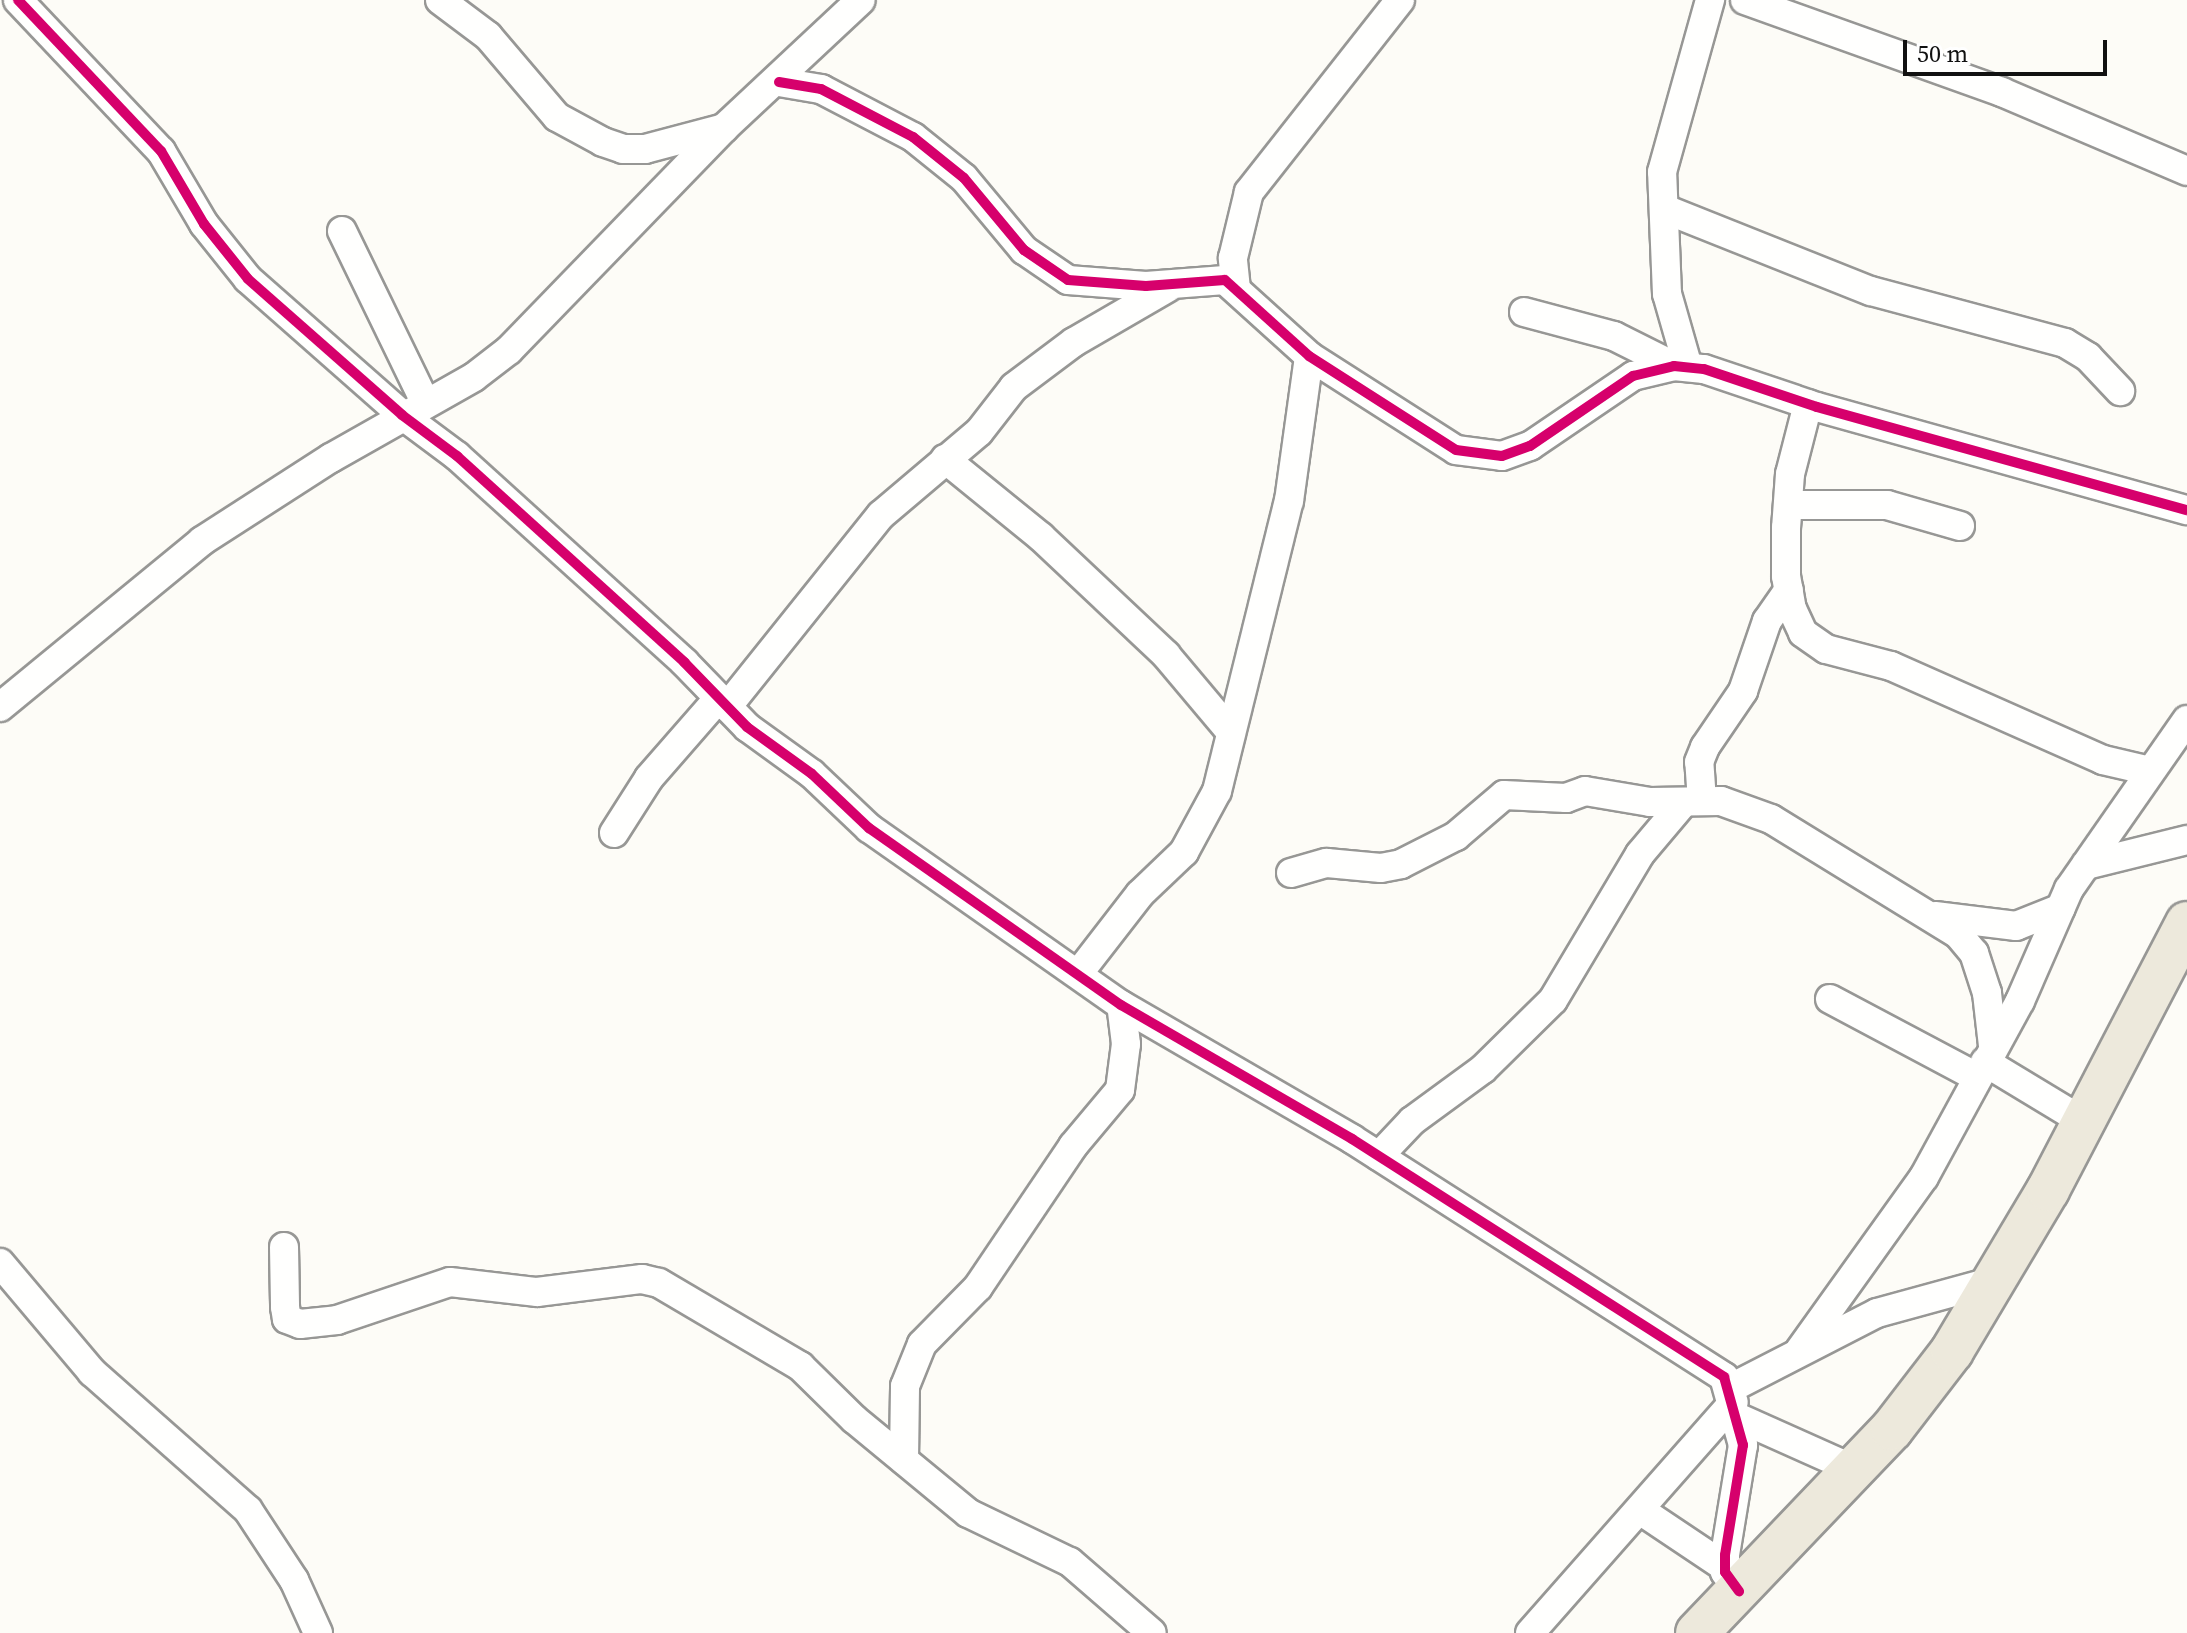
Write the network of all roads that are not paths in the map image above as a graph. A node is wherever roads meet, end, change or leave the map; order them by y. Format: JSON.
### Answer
{"nodes":[{"id":1,"x":18,"y":0,"type":"edge"},
{"id":2,"x":440,"y":0,"type":"edge"},
{"id":3,"x":861,"y":0,"type":"edge"},
{"id":4,"x":1400,"y":0,"type":"edge"},
{"id":5,"x":1710,"y":0,"type":"edge"},
{"id":6,"x":1745,"y":0,"type":"edge"},
{"id":7,"x":779,"y":82,"type":"junction"},
{"id":8,"x":724,"y":128,"type":"junction"},
{"id":9,"x":2187,"y":171,"type":"edge"},
{"id":10,"x":1667,"y":210,"type":"junction"},
{"id":11,"x":342,"y":231,"type":"dead end"},
{"id":12,"x":1173,"y":285,"type":"junction"},
{"id":13,"x":1236,"y":289,"type":"junction"},
{"id":14,"x":1524,"y":312,"type":"dead end"},
{"id":15,"x":1309,"y":356,"type":"junction"},
{"id":16,"x":1681,"y":366,"type":"junction"},
{"id":17,"x":2120,"y":391,"type":"dead end"},
{"id":18,"x":1808,"y":404,"type":"junction"},
{"id":19,"x":414,"y":410,"type":"junction"},
{"id":20,"x":945,"y":459,"type":"junction"},
{"id":21,"x":2187,"y":485,"type":"edge"},
{"id":22,"x":2145,"y":496,"type":"junction"},
{"id":23,"x":1788,"y":505,"type":"junction"},
{"id":24,"x":2187,"y":510,"type":"edge"},
{"id":25,"x":1960,"y":526,"type":"dead end"},
{"id":26,"x":1789,"y":590,"type":"junction"},
{"id":27,"x":722,"y":703,"type":"junction"},
{"id":28,"x":0,"y":707,"type":"edge"},
{"id":29,"x":2187,"y":720,"type":"edge"},
{"id":30,"x":1230,"y":731,"type":"junction"},
{"id":31,"x":2150,"y":771,"type":"junction"},
{"id":32,"x":1693,"y":802,"type":"junction"},
{"id":33,"x":614,"y":833,"type":"dead end"},
{"id":34,"x":2187,"y":840,"type":"edge"},
{"id":35,"x":2086,"y":865,"type":"junction"},
{"id":36,"x":1291,"y":873,"type":"dead end"},
{"id":37,"x":2061,"y":908,"type":"junction"},
{"id":38,"x":1930,"y":916,"type":"junction"},
{"id":39,"x":2187,"y":923,"type":"edge"},
{"id":40,"x":1078,"y":974,"type":"junction"},
{"id":41,"x":1830,"y":999,"type":"dead end"},
{"id":42,"x":1121,"y":1005,"type":"junction"},
{"id":43,"x":1985,"y":1062,"type":"junction"},
{"id":44,"x":2084,"y":1122,"type":"junction"},
{"id":45,"x":1379,"y":1156,"type":"junction"},
{"id":46,"x":284,"y":1247,"type":"dead end"},
{"id":47,"x":0,"y":1263,"type":"edge"},
{"id":48,"x":1994,"y":1281,"type":"junction"},
{"id":49,"x":12,"y":1293,"type":"edge"},
{"id":50,"x":1800,"y":1350,"type":"junction"},
{"id":51,"x":1734,"y":1403,"type":"junction"},
{"id":52,"x":904,"y":1460,"type":"junction"},
{"id":53,"x":1855,"y":1470,"type":"junction"},
{"id":54,"x":1640,"y":1510,"type":"junction"},
{"id":55,"x":1732,"y":1579,"type":"junction"},
{"id":56,"x":318,"y":1633,"type":"edge"},
{"id":57,"x":1152,"y":1633,"type":"edge"},
{"id":58,"x":1530,"y":1633,"type":"edge"},
{"id":59,"x":1697,"y":1633,"type":"edge"}],
"edges":[{"from":1,"to":19,"type":"street"},
{"from":2,"to":8,"type":"street"},
{"from":3,"to":7,"type":"street"},
{"from":4,"to":13,"type":"street"},
{"from":5,"to":10,"type":"street"},
{"from":6,"to":9,"type":"street"},
{"from":7,"to":8,"type":"street"},
{"from":7,"to":12,"type":"street"},
{"from":8,"to":19,"type":"street"},
{"from":10,"to":16,"type":"street"},
{"from":10,"to":17,"type":"street"},
{"from":11,"to":19,"type":"street"},
{"from":12,"to":13,"type":"street"},
{"from":12,"to":20,"type":"street"},
{"from":13,"to":15,"type":"street"},
{"from":14,"to":16,"type":"street"},
{"from":15,"to":16,"type":"street"},
{"from":15,"to":30,"type":"street"},
{"from":16,"to":18,"type":"street"},
{"from":18,"to":22,"type":"street"},
{"from":18,"to":23,"type":"street"},
{"from":19,"to":27,"type":"street"},
{"from":19,"to":28,"type":"street"},
{"from":20,"to":27,"type":"street"},
{"from":20,"to":30,"type":"street"},
{"from":21,"to":22,"type":"street"},
{"from":22,"to":24,"type":"street"},
{"from":23,"to":25,"type":"street"},
{"from":23,"to":26,"type":"street"},
{"from":26,"to":31,"type":"street"},
{"from":26,"to":32,"type":"street"},
{"from":27,"to":33,"type":"street"},
{"from":27,"to":40,"type":"street"},
{"from":29,"to":31,"type":"street"},
{"from":30,"to":40,"type":"street"},
{"from":31,"to":35,"type":"street"},
{"from":32,"to":36,"type":"street"},
{"from":32,"to":38,"type":"street"},
{"from":32,"to":45,"type":"street"},
{"from":34,"to":35,"type":"street"},
{"from":35,"to":37,"type":"street"},
{"from":37,"to":38,"type":"street"},
{"from":37,"to":43,"type":"street"},
{"from":38,"to":43,"type":"street"},
{"from":39,"to":44,"type":"main road"},
{"from":40,"to":42,"type":"street"},
{"from":41,"to":43,"type":"street"},
{"from":42,"to":45,"type":"street"},
{"from":42,"to":52,"type":"street"},
{"from":43,"to":44,"type":"street"},
{"from":43,"to":50,"type":"street"},
{"from":44,"to":48,"type":"main road"},
{"from":45,"to":51,"type":"street"},
{"from":46,"to":52,"type":"street"},
{"from":47,"to":49,"type":"street"},
{"from":48,"to":50,"type":"street"},
{"from":48,"to":53,"type":"main road"},
{"from":49,"to":56,"type":"street"},
{"from":50,"to":51,"type":"street"},
{"from":51,"to":53,"type":"street"},
{"from":51,"to":54,"type":"street"},
{"from":51,"to":55,"type":"street"},
{"from":52,"to":57,"type":"street"},
{"from":53,"to":55,"type":"main road"},
{"from":54,"to":55,"type":"street"},
{"from":54,"to":58,"type":"street"},
{"from":55,"to":59,"type":"main road"}]}
